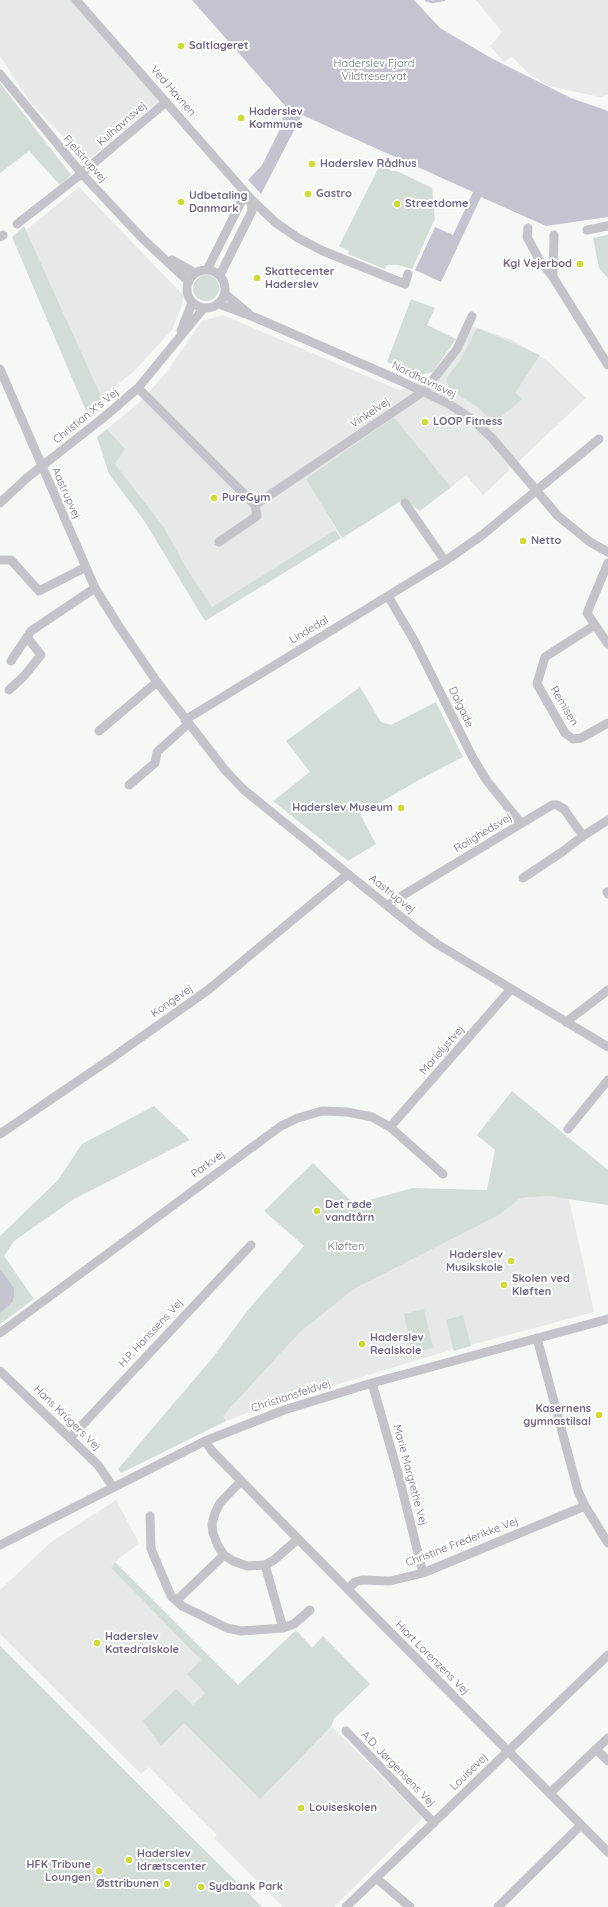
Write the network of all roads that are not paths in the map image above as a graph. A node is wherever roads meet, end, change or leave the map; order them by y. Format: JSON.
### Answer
{"nodes":[{"id":1,"x":76,"y":0,"type":"edge"},
{"id":2,"x":0,"y":74,"type":"edge"},
{"id":3,"x":166,"y":102,"type":"junction"},
{"id":4,"x":82,"y":174,"type":"junction"},
{"id":5,"x":251,"y":199,"type":"junction"},
{"id":6,"x":17,"y":224,"type":"dead end"},
{"id":7,"x":608,"y":226,"type":"edge"},
{"id":8,"x":528,"y":228,"type":"dead end"},
{"id":9,"x":587,"y":230,"type":"dead end"},
{"id":10,"x":554,"y":235,"type":"dead end"},
{"id":11,"x":160,"y":253,"type":"junction"},
{"id":12,"x":207,"y":270,"type":"junction"},
{"id":13,"x":195,"y":273,"type":"junction"},
{"id":14,"x":408,"y":274,"type":"dead end"},
{"id":15,"x":220,"y":275,"type":"junction"},
{"id":16,"x":553,"y":277,"type":"junction"},
{"id":17,"x":188,"y":281,"type":"junction"},
{"id":18,"x":225,"y":294,"type":"junction"},
{"id":19,"x":192,"y":303,"type":"junction"},
{"id":20,"x":218,"y":304,"type":"junction"},
{"id":21,"x":203,"y":309,"type":"junction"},
{"id":22,"x":472,"y":316,"type":"dead end"},
{"id":23,"x":254,"y":317,"type":"junction"},
{"id":24,"x":178,"y":339,"type":"junction"},
{"id":25,"x":608,"y":365,"type":"edge"},
{"id":26,"x":0,"y":369,"type":"edge"},
{"id":27,"x":3,"y":386,"type":"edge"},
{"id":28,"x":138,"y":388,"type":"junction"},
{"id":29,"x":424,"y":391,"type":"junction"},
{"id":30,"x":599,"y":439,"type":"dead end"},
{"id":31,"x":42,"y":467,"type":"junction"},
{"id":32,"x":537,"y":491,"type":"junction"},
{"id":33,"x":0,"y":503,"type":"edge"},
{"id":34,"x":406,"y":503,"type":"dead end"},
{"id":35,"x":255,"y":505,"type":"junction"},
{"id":36,"x":219,"y":542,"type":"dead end"},
{"id":37,"x":608,"y":552,"type":"edge"},
{"id":38,"x":0,"y":560,"type":"edge"},
{"id":39,"x":445,"y":561,"type":"junction"},
{"id":40,"x":608,"y":563,"type":"edge"},
{"id":41,"x":86,"y":567,"type":"junction"},
{"id":42,"x":95,"y":588,"type":"junction"},
{"id":43,"x":388,"y":596,"type":"junction"},
{"id":44,"x":595,"y":625,"type":"junction"},
{"id":45,"x":27,"y":637,"type":"junction"},
{"id":46,"x":608,"y":644,"type":"edge"},
{"id":47,"x":11,"y":661,"type":"dead end"},
{"id":48,"x":157,"y":682,"type":"junction"},
{"id":49,"x":9,"y":690,"type":"dead end"},
{"id":50,"x":187,"y":722,"type":"junction"},
{"id":51,"x":608,"y":723,"type":"edge"},
{"id":52,"x":99,"y":731,"type":"dead end"},
{"id":53,"x":129,"y":785,"type":"dead end"},
{"id":54,"x":608,"y":820,"type":"edge"},
{"id":55,"x":521,"y":823,"type":"junction"},
{"id":56,"x":583,"y":836,"type":"junction"},
{"id":57,"x":348,"y":874,"type":"junction"},
{"id":58,"x":523,"y":878,"type":"dead end"},
{"id":59,"x":388,"y":906,"type":"junction"},
{"id":60,"x":512,"y":989,"type":"junction"},
{"id":61,"x":608,"y":990,"type":"edge"},
{"id":62,"x":566,"y":1022,"type":"junction"},
{"id":63,"x":608,"y":1047,"type":"edge"},
{"id":64,"x":608,"y":1080,"type":"edge"},
{"id":65,"x":390,"y":1127,"type":"junction"},
{"id":66,"x":568,"y":1129,"type":"dead end"},
{"id":67,"x":0,"y":1134,"type":"edge"},
{"id":68,"x":444,"y":1174,"type":"dead end"},
{"id":69,"x":251,"y":1245,"type":"dead end"},
{"id":70,"x":608,"y":1319,"type":"edge"},
{"id":71,"x":0,"y":1333,"type":"edge"},
{"id":72,"x":537,"y":1338,"type":"junction"},
{"id":73,"x":0,"y":1371,"type":"edge"},
{"id":74,"x":372,"y":1383,"type":"junction"},
{"id":75,"x":70,"y":1438,"type":"junction"},
{"id":76,"x":205,"y":1441,"type":"junction"},
{"id":77,"x":241,"y":1481,"type":"junction"},
{"id":78,"x":113,"y":1487,"type":"junction"},
{"id":79,"x":585,"y":1506,"type":"junction"},
{"id":80,"x":150,"y":1516,"type":"dead end"},
{"id":81,"x":298,"y":1539,"type":"junction"},
{"id":82,"x":608,"y":1543,"type":"edge"},
{"id":83,"x":0,"y":1545,"type":"edge"},
{"id":84,"x":224,"y":1555,"type":"junction"},
{"id":85,"x":265,"y":1565,"type":"junction"},
{"id":86,"x":423,"y":1573,"type":"junction"},
{"id":87,"x":348,"y":1589,"type":"junction"},
{"id":88,"x":176,"y":1601,"type":"junction"},
{"id":89,"x":310,"y":1610,"type":"dead end"},
{"id":90,"x":283,"y":1628,"type":"junction"},
{"id":91,"x":608,"y":1655,"type":"edge"},
{"id":92,"x":346,"y":1731,"type":"dead end"},
{"id":93,"x":608,"y":1738,"type":"edge"},
{"id":94,"x":596,"y":1749,"type":"junction"},
{"id":95,"x":508,"y":1751,"type":"junction"},
{"id":96,"x":608,"y":1761,"type":"edge"},
{"id":97,"x":550,"y":1793,"type":"junction"},
{"id":98,"x":434,"y":1823,"type":"junction"},
{"id":99,"x":581,"y":1825,"type":"junction"},
{"id":100,"x":608,"y":1852,"type":"edge"},
{"id":101,"x":376,"y":1878,"type":"junction"},
{"id":102,"x":346,"y":1907,"type":"edge"},
{"id":103,"x":410,"y":1907,"type":"edge"},
{"id":104,"x":498,"y":1907,"type":"edge"}],
"edges":[{"from":1,"to":3,"type":"street","name":"Ved Havnen"},
{"from":2,"to":4,"type":"street","name":"Fjelstrupvej"},
{"from":3,"to":4,"type":"street","name":"Kulhavnsvej"},
{"from":3,"to":5,"type":"street","name":"Ved Havnen"},
{"from":4,"to":6,"type":"street","name":"Kulhavnsvej"},
{"from":4,"to":11,"type":"street","name":"Fjelstrupvej"},
{"from":5,"to":12,"type":"street"},
{"from":5,"to":14,"type":"street"},
{"from":5,"to":15,"type":"street"},
{"from":7,"to":9,"type":"street"},
{"from":8,"to":16,"type":"street"},
{"from":10,"to":16,"type":"street"},
{"from":11,"to":13,"type":"street","name":"Fjelstrupvej"},
{"from":11,"to":17,"type":"street","name":"Fjelstrupvej"},
{"from":12,"to":13,"type":"street"},
{"from":12,"to":15,"type":"street"},
{"from":13,"to":17,"type":"street"},
{"from":15,"to":18,"type":"street"},
{"from":16,"to":25,"type":"street"},
{"from":17,"to":19,"type":"street"},
{"from":18,"to":20,"type":"street"},
{"from":18,"to":23,"type":"street","name":"Nordhavnsvej"},
{"from":19,"to":21,"type":"street"},
{"from":19,"to":24,"type":"street","name":"Christian X's Vej"},
{"from":20,"to":21,"type":"street"},
{"from":20,"to":23,"type":"street","name":"Nordhavnsvej"},
{"from":21,"to":24,"type":"street","name":"Christian X's Vej"},
{"from":22,"to":29,"type":"street","name":"Vinkelvej"},
{"from":23,"to":29,"type":"street","name":"Nordhavnsvej"},
{"from":24,"to":28,"type":"street","name":"Christian X's Vej"},
{"from":26,"to":27,"type":"street","name":"Aastrupvej"},
{"from":27,"to":31,"type":"street","name":"Aastrupvej"},
{"from":28,"to":31,"type":"street","name":"Christian X's Vej"},
{"from":28,"to":35,"type":"street"},
{"from":29,"to":32,"type":"street","name":"Nordhavnsvej"},
{"from":29,"to":35,"type":"street","name":"Vinkelvej"},
{"from":30,"to":32,"type":"street","name":"Lindedal"},
{"from":31,"to":33,"type":"street","name":"Christian X's Vej"},
{"from":31,"to":41,"type":"street","name":"Aastrupvej"},
{"from":32,"to":37,"type":"street","name":"Nordhavnsvej"},
{"from":32,"to":39,"type":"street","name":"Lindedal"},
{"from":34,"to":39,"type":"street"},
{"from":35,"to":36,"type":"street"},
{"from":38,"to":41,"type":"street"},
{"from":39,"to":43,"type":"street","name":"Lindedal"},
{"from":40,"to":44,"type":"street"},
{"from":41,"to":42,"type":"street","name":"Aastrupvej"},
{"from":42,"to":45,"type":"street"},
{"from":42,"to":48,"type":"street","name":"Aastrupvej"},
{"from":43,"to":50,"type":"street","name":"Lindedal"},
{"from":43,"to":55,"type":"street","name":"Dalgade"},
{"from":44,"to":46,"type":"street"},
{"from":44,"to":51,"type":"street","name":"Remisen"},
{"from":45,"to":47,"type":"street"},
{"from":45,"to":49,"type":"street"},
{"from":48,"to":50,"type":"street","name":"Aastrupvej"},
{"from":48,"to":52,"type":"street"},
{"from":50,"to":53,"type":"street"},
{"from":50,"to":57,"type":"street","name":"Aastrupvej"},
{"from":54,"to":56,"type":"street"},
{"from":55,"to":56,"type":"street","name":"Rolighedsvej"},
{"from":55,"to":59,"type":"street","name":"Rolighedsvej"},
{"from":56,"to":58,"type":"street"},
{"from":57,"to":59,"type":"street","name":"Aastrupvej"},
{"from":57,"to":67,"type":"street","name":"Kongevej"},
{"from":59,"to":60,"type":"street","name":"Aastrupvej"},
{"from":60,"to":62,"type":"street","name":"Aastrupvej"},
{"from":60,"to":65,"type":"street","name":"Marielystvej"},
{"from":61,"to":62,"type":"street"},
{"from":62,"to":63,"type":"street","name":"Aastrupvej"},
{"from":64,"to":66,"type":"street"},
{"from":65,"to":68,"type":"street","name":"Parkvej"},
{"from":65,"to":71,"type":"street","name":"Parkvej"},
{"from":69,"to":75,"type":"street","name":"H.P. Hanssens Vej"},
{"from":70,"to":72,"type":"street","name":"Christiansfeldvej"},
{"from":72,"to":74,"type":"street","name":"Christiansfeldvej"},
{"from":72,"to":79,"type":"street"},
{"from":73,"to":75,"type":"street","name":"Hans Krügers Vej"},
{"from":74,"to":76,"type":"street","name":"Christiansfeldvej"},
{"from":74,"to":86,"type":"street","name":"Marie Margrethe Vej"},
{"from":75,"to":78,"type":"street","name":"Hans Krügers Vej"},
{"from":76,"to":77,"type":"street","name":"Hiort Lorenzens Vej"},
{"from":76,"to":78,"type":"street","name":"Christiansfeldvej"},
{"from":77,"to":81,"type":"street","name":"Hiort Lorenzens Vej"},
{"from":77,"to":84,"type":"street"},
{"from":78,"to":83,"type":"street","name":"Christiansfeldvej"},
{"from":79,"to":82,"type":"street"},
{"from":79,"to":86,"type":"street","name":"Christine Frederikke Vej"},
{"from":80,"to":88,"type":"street"},
{"from":81,"to":85,"type":"street"},
{"from":81,"to":87,"type":"street","name":"Hiort Lorenzens Vej"},
{"from":84,"to":85,"type":"street"},
{"from":84,"to":88,"type":"street"},
{"from":85,"to":90,"type":"street"},
{"from":86,"to":87,"type":"street","name":"Christine Frederikke Vej"},
{"from":87,"to":95,"type":"street","name":"Hiort Lorenzens Vej"},
{"from":88,"to":90,"type":"street"},
{"from":89,"to":90,"type":"street"},
{"from":91,"to":95,"type":"street","name":"Louisevej"},
{"from":92,"to":98,"type":"street","name":"A.D. Jørgensens Vej"},
{"from":93,"to":94,"type":"street"},
{"from":94,"to":96,"type":"street"},
{"from":94,"to":97,"type":"street"},
{"from":95,"to":97,"type":"street","name":"Hiort Lorenzens Vej"},
{"from":95,"to":98,"type":"street","name":"Louisevej"},
{"from":97,"to":99,"type":"street","name":"Hiort Lorenzens Vej"},
{"from":98,"to":101,"type":"street","name":"Louisevej"},
{"from":99,"to":100,"type":"street","name":"Hiort Lorenzens Vej"},
{"from":99,"to":104,"type":"street"},
{"from":101,"to":102,"type":"street","name":"Louisevej"},
{"from":101,"to":103,"type":"street"}]}
